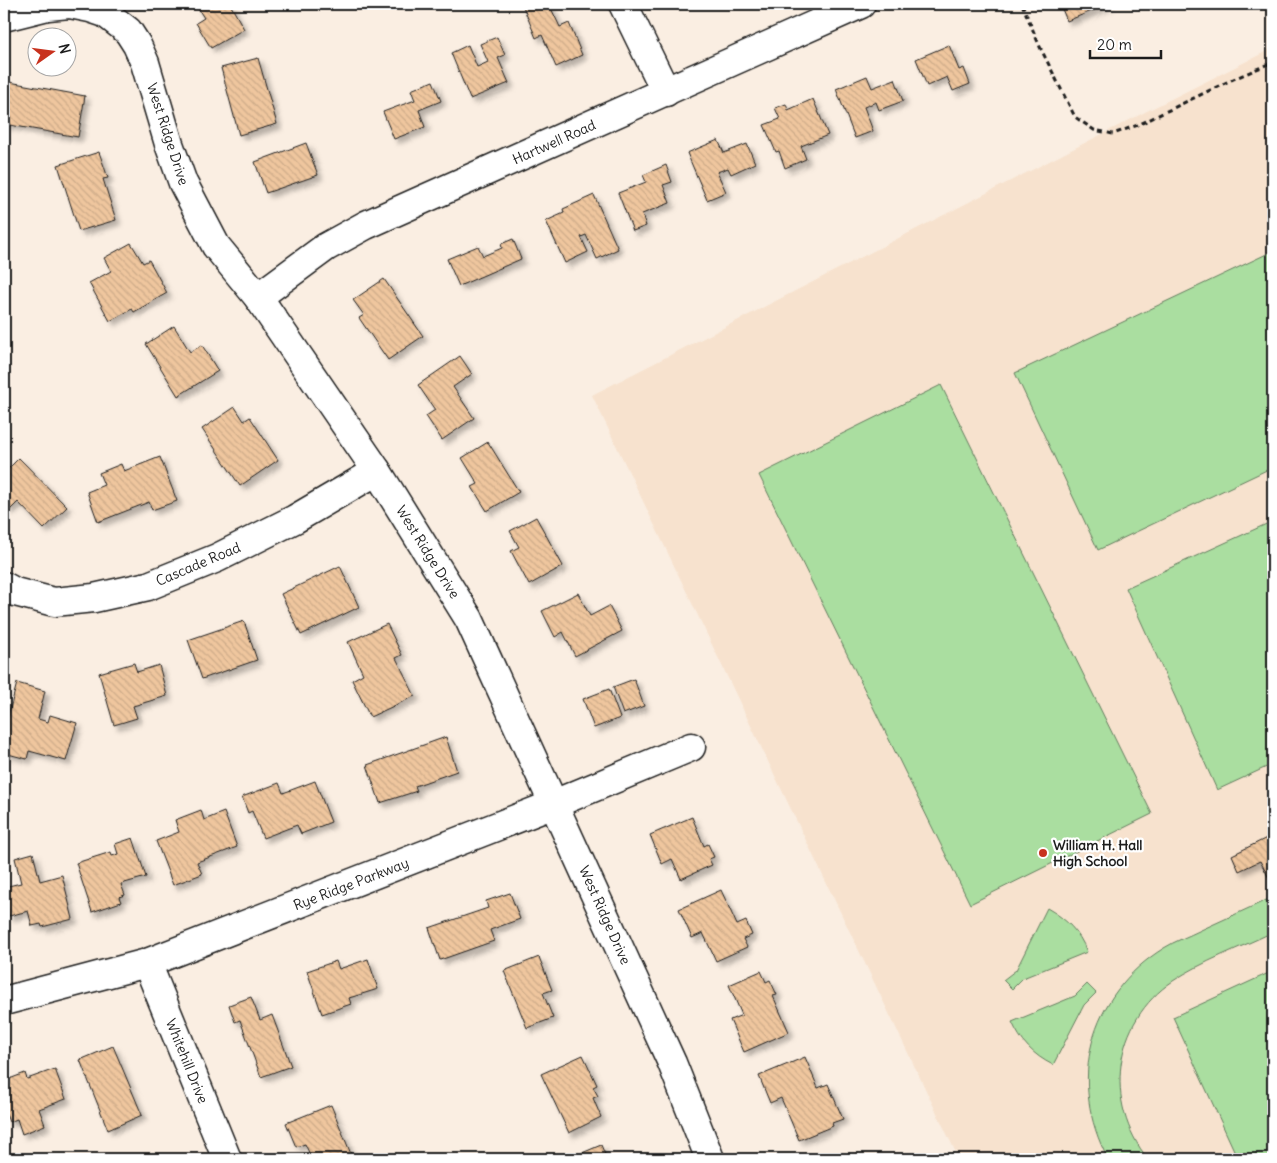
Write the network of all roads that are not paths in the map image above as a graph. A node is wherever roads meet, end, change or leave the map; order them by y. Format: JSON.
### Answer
{"nodes":[{"id":1,"x":70,"y":4,"type":"edge"},
{"id":2,"x":623,"y":4,"type":"edge"},
{"id":3,"x":860,"y":4,"type":"edge"},
{"id":4,"x":4,"y":16,"type":"edge"},
{"id":5,"x":666,"y":92,"type":"junction"},
{"id":6,"x":258,"y":297,"type":"junction"},
{"id":7,"x":377,"y":471,"type":"junction"},
{"id":8,"x":4,"y":586,"type":"edge"},
{"id":9,"x":691,"y":747,"type":"dead end"},
{"id":10,"x":554,"y":804,"type":"junction"},
{"id":11,"x":147,"y":963,"type":"junction"},
{"id":12,"x":4,"y":1001,"type":"edge"},
{"id":13,"x":227,"y":1159,"type":"edge"},
{"id":14,"x":710,"y":1159,"type":"edge"}],
"edges":[{"from":1,"to":4,"type":"street","name":"West Ridge Drive"},
{"from":1,"to":6,"type":"street","name":"West Ridge Drive"},
{"from":2,"to":5,"type":"street"},
{"from":3,"to":5,"type":"street","name":"Hartwell Road"},
{"from":5,"to":6,"type":"street","name":"Hartwell Road"},
{"from":6,"to":7,"type":"street","name":"West Ridge Drive"},
{"from":7,"to":8,"type":"street","name":"Cascade Road"},
{"from":7,"to":10,"type":"street","name":"West Ridge Drive"},
{"from":9,"to":10,"type":"street","name":"Rye Ridge Parkway"},
{"from":10,"to":11,"type":"street","name":"Rye Ridge Parkway"},
{"from":10,"to":14,"type":"street","name":"West Ridge Drive"},
{"from":11,"to":12,"type":"street","name":"Rye Ridge Parkway"},
{"from":11,"to":13,"type":"street","name":"Whitehill Drive"}]}
